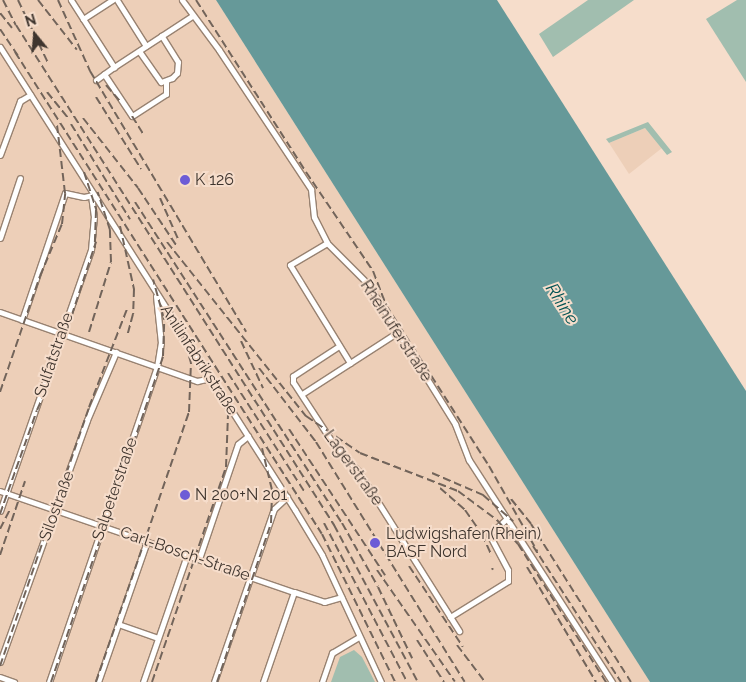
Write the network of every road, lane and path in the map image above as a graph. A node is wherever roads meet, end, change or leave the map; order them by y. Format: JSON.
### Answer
{"nodes":[{"id":1,"x":71,"y":0,"type":"edge"},
{"id":2,"x":112,"y":0,"type":"edge"},
{"id":3,"x":117,"y":0,"type":"edge"},
{"id":4,"x":182,"y":0,"type":"edge"},
{"id":5,"x":192,"y":16,"type":"junction"},
{"id":6,"x":83,"y":19,"type":"junction"},
{"id":7,"x":162,"y":36,"type":"junction"},
{"id":8,"x":146,"y":46,"type":"junction"},
{"id":9,"x":0,"y":47,"type":"edge"},
{"id":10,"x":139,"y":51,"type":"junction"},
{"id":11,"x":114,"y":67,"type":"junction"},
{"id":12,"x":104,"y":74,"type":"junction"},
{"id":13,"x":96,"y":80,"type":"dead end"},
{"id":14,"x":166,"y":81,"type":"junction"},
{"id":15,"x":30,"y":95,"type":"junction"},
{"id":16,"x":0,"y":155,"type":"edge"},
{"id":17,"x":20,"y":178,"type":"dead end"},
{"id":18,"x":92,"y":195,"type":"junction"},
{"id":19,"x":0,"y":238,"type":"edge"},
{"id":20,"x":327,"y":243,"type":"junction"},
{"id":21,"x":156,"y":292,"type":"junction"},
{"id":22,"x":0,"y":312,"type":"edge"},
{"id":23,"x":22,"y":320,"type":"junction"},
{"id":24,"x":398,"y":332,"type":"junction"},
{"id":25,"x":61,"y":333,"type":"junction"},
{"id":26,"x":339,"y":346,"type":"junction"},
{"id":27,"x":116,"y":352,"type":"junction"},
{"id":28,"x":350,"y":363,"type":"junction"},
{"id":29,"x":157,"y":367,"type":"junction"},
{"id":30,"x":210,"y":378,"type":"junction"},
{"id":31,"x":302,"y":394,"type":"junction"},
{"id":32,"x":248,"y":436,"type":"junction"},
{"id":33,"x":0,"y":491,"type":"edge"},
{"id":34,"x":6,"y":493,"type":"junction"},
{"id":35,"x":287,"y":497,"type":"junction"},
{"id":36,"x":56,"y":510,"type":"junction"},
{"id":37,"x":0,"y":511,"type":"edge"},
{"id":38,"x":505,"y":520,"type":"junction"},
{"id":39,"x":102,"y":526,"type":"junction"},
{"id":40,"x":147,"y":541,"type":"junction"},
{"id":41,"x":187,"y":555,"type":"junction"},
{"id":42,"x":200,"y":559,"type":"junction"},
{"id":43,"x":250,"y":576,"type":"junction"},
{"id":44,"x":294,"y":592,"type":"junction"},
{"id":45,"x":341,"y":597,"type":"junction"},
{"id":46,"x":450,"y":617,"type":"junction"},
{"id":47,"x":118,"y":624,"type":"junction"},
{"id":48,"x":459,"y":631,"type":"dead end"},
{"id":49,"x":359,"y":637,"type":"junction"},
{"id":50,"x":158,"y":638,"type":"junction"},
{"id":51,"x":0,"y":662,"type":"edge"},
{"id":52,"x":0,"y":677,"type":"edge"},
{"id":53,"x":14,"y":682,"type":"edge"},
{"id":54,"x":49,"y":682,"type":"edge"},
{"id":55,"x":98,"y":682,"type":"edge"},
{"id":56,"x":143,"y":682,"type":"edge"},
{"id":57,"x":214,"y":682,"type":"edge"},
{"id":58,"x":263,"y":682,"type":"edge"},
{"id":59,"x":322,"y":682,"type":"edge"},
{"id":60,"x":381,"y":682,"type":"edge"},
{"id":61,"x":612,"y":682,"type":"edge"}],
"edges":[{"from":1,"to":6,"type":"street"},
{"from":2,"to":6,"type":"street"},
{"from":3,"to":8,"type":"street"},
{"from":4,"to":5,"type":"street","name":"Rheinuferstraße"},
{"from":5,"to":7,"type":"street"},
{"from":5,"to":20,"type":"street","name":"Rheinuferstraße"},
{"from":6,"to":11,"type":"street"},
{"from":7,"to":8,"type":"street"},
{"from":7,"to":14,"type":"street"},
{"from":8,"to":10,"type":"street"},
{"from":9,"to":15,"type":"street","name":"Anilinfabrikstraße"},
{"from":10,"to":11,"type":"street"},
{"from":10,"to":14,"type":"street"},
{"from":11,"to":12,"type":"street"},
{"from":12,"to":13,"type":"street"},
{"from":12,"to":14,"type":"street"},
{"from":15,"to":16,"type":"street"},
{"from":15,"to":18,"type":"street","name":"Anilinfabrikstraße"},
{"from":17,"to":19,"type":"street"},
{"from":18,"to":21,"type":"street","name":"Anilinfabrikstraße"},
{"from":18,"to":23,"type":"street"},
{"from":18,"to":25,"type":"street","name":"Sulfatstraße"},
{"from":20,"to":24,"type":"street","name":"Rheinuferstraße"},
{"from":20,"to":26,"type":"street"},
{"from":21,"to":29,"type":"street","name":"Salpeterstraße"},
{"from":21,"to":30,"type":"street","name":"Anilinfabrikstraße"},
{"from":22,"to":23,"type":"street"},
{"from":23,"to":25,"type":"street"},
{"from":24,"to":28,"type":"street"},
{"from":24,"to":38,"type":"street","name":"Rheinuferstraße"},
{"from":25,"to":27,"type":"street"},
{"from":25,"to":34,"type":"street","name":"Sulfatstraße"},
{"from":26,"to":28,"type":"street"},
{"from":26,"to":31,"type":"street","name":"Lagerstraße"},
{"from":27,"to":29,"type":"street"},
{"from":27,"to":36,"type":"street","name":"Silostraße"},
{"from":28,"to":31,"type":"street"},
{"from":29,"to":30,"type":"street"},
{"from":29,"to":39,"type":"street","name":"Salpeterstraße"},
{"from":30,"to":32,"type":"street","name":"Anilinfabrikstraße"},
{"from":31,"to":46,"type":"street","name":"Lagerstraße"},
{"from":32,"to":35,"type":"street","name":"Anilinfabrikstraße"},
{"from":32,"to":42,"type":"street"},
{"from":33,"to":34,"type":"street","name":"Carl-Bosch-Straße"},
{"from":34,"to":36,"type":"street","name":"Carl-Bosch-Straße"},
{"from":34,"to":37,"type":"street","name":"Sulfatstraße"},
{"from":35,"to":43,"type":"street"},
{"from":35,"to":45,"type":"street","name":"Anilinfabrikstraße"},
{"from":36,"to":39,"type":"street","name":"Carl-Bosch-Straße"},
{"from":36,"to":51,"type":"street","name":"Silostraße"},
{"from":38,"to":46,"type":"street"},
{"from":38,"to":61,"type":"street","name":"Rheinuferstraße"},
{"from":39,"to":40,"type":"street","name":"Carl-Bosch-Straße"},
{"from":39,"to":54,"type":"street","name":"Salpeterstraße"},
{"from":40,"to":41,"type":"street","name":"Carl-Bosch-Straße"},
{"from":40,"to":47,"type":"street"},
{"from":41,"to":42,"type":"street","name":"Carl-Bosch-Straße"},
{"from":41,"to":50,"type":"street"},
{"from":42,"to":43,"type":"street","name":"Carl-Bosch-Straße"},
{"from":43,"to":44,"type":"street","name":"Carl-Bosch-Straße"},
{"from":43,"to":57,"type":"street"},
{"from":44,"to":45,"type":"street","name":"Carl-Bosch-Straße"},
{"from":44,"to":58,"type":"street"},
{"from":45,"to":49,"type":"street","name":"Anilinfabrikstraße"},
{"from":46,"to":48,"type":"street","name":"Lagerstraße"},
{"from":47,"to":50,"type":"street"},
{"from":47,"to":55,"type":"street"},
{"from":49,"to":59,"type":"street"},
{"from":49,"to":60,"type":"street","name":"Anilinfabrikstraße"},
{"from":50,"to":56,"type":"street"},
{"from":52,"to":53,"type":"street"}]}
